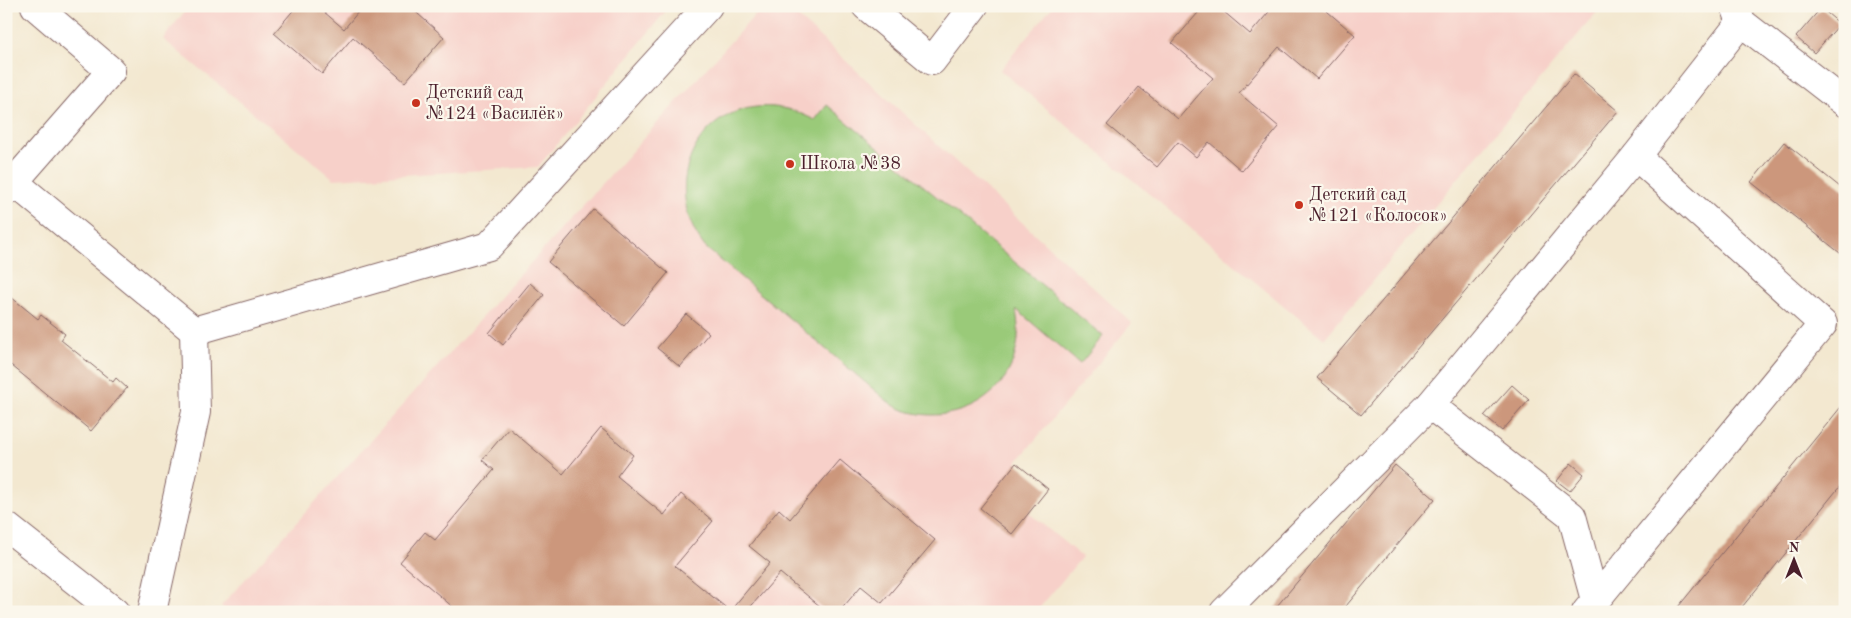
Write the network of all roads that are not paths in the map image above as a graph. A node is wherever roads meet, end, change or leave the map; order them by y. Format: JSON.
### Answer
{"nodes":[{"id":1,"x":35,"y":6,"type":"edge"},
{"id":2,"x":708,"y":6,"type":"edge"},
{"id":3,"x":866,"y":6,"type":"edge"},
{"id":4,"x":974,"y":6,"type":"edge"},
{"id":5,"x":1738,"y":14,"type":"edge"},
{"id":6,"x":1845,"y":104,"type":"edge"},
{"id":7,"x":1636,"y":156,"type":"junction"},
{"id":8,"x":10,"y":187,"type":"edge"},
{"id":9,"x":194,"y":331,"type":"junction"},
{"id":10,"x":1430,"y":405,"type":"junction"},
{"id":11,"x":6,"y":526,"type":"edge"},
{"id":12,"x":1590,"y":606,"type":"edge"},
{"id":13,"x":1229,"y":610,"type":"edge"},
{"id":14,"x":114,"y":612,"type":"edge"},
{"id":15,"x":152,"y":612,"type":"edge"}],
"edges":[{"from":1,"to":8,"type":"street"},
{"from":2,"to":9,"type":"street"},
{"from":3,"to":4,"type":"street"},
{"from":5,"to":6,"type":"street"},
{"from":5,"to":7,"type":"street"},
{"from":7,"to":10,"type":"street"},
{"from":7,"to":12,"type":"street"},
{"from":8,"to":9,"type":"street"},
{"from":9,"to":15,"type":"street"},
{"from":10,"to":12,"type":"street"},
{"from":10,"to":13,"type":"street"},
{"from":11,"to":14,"type":"street"}]}
